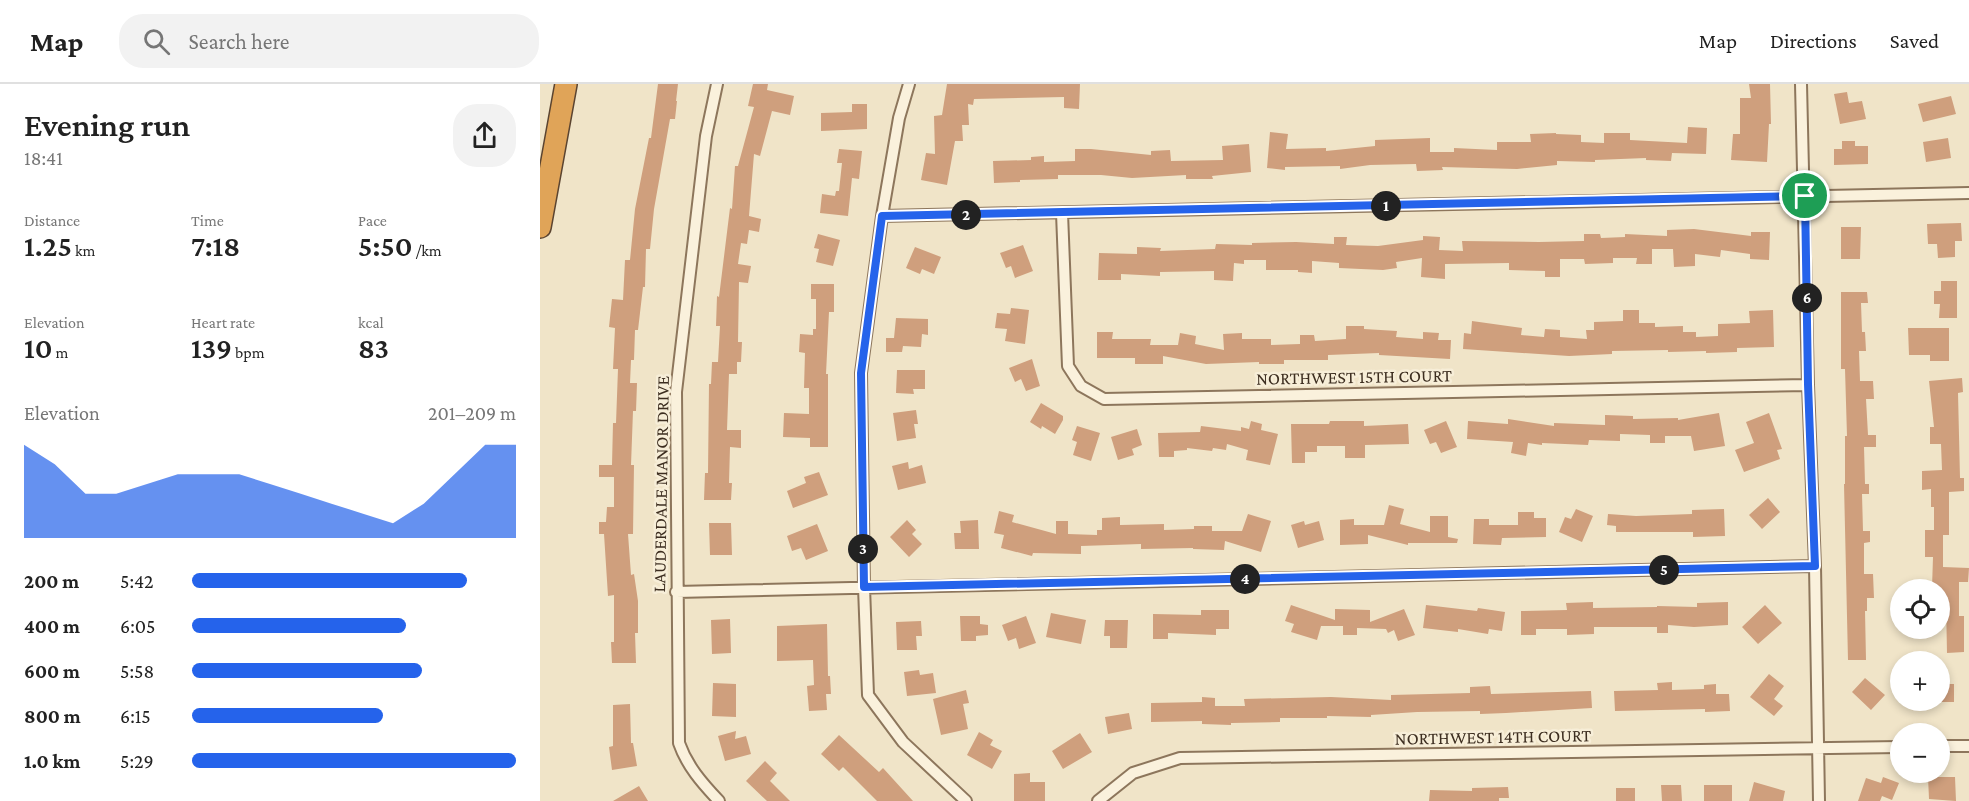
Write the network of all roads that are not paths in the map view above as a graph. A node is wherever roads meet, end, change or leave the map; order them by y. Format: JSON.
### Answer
{"nodes":[{"id":1,"x":566,"y":84,"type":"edge"},
{"id":2,"x":717,"y":84,"type":"edge"},
{"id":3,"x":909,"y":84,"type":"edge"},
{"id":4,"x":1801,"y":84,"type":"edge"},
{"id":5,"x":1969,"y":193,"type":"edge"},
{"id":6,"x":1805,"y":196,"type":"junction"},
{"id":7,"x":1062,"y":213,"type":"junction"},
{"id":8,"x":882,"y":216,"type":"junction"},
{"id":9,"x":540,"y":227,"type":"edge"},
{"id":10,"x":1808,"y":384,"type":"junction"},
{"id":11,"x":1815,"y":566,"type":"junction"},
{"id":12,"x":864,"y":587,"type":"junction"},
{"id":13,"x":676,"y":592,"type":"junction"},
{"id":14,"x":1950,"y":746,"type":"edge"},
{"id":15,"x":1969,"y":746,"type":"edge"},
{"id":16,"x":1890,"y":747,"type":"edge"},
{"id":17,"x":1818,"y":748,"type":"junction"},
{"id":18,"x":719,"y":801,"type":"edge"},
{"id":19,"x":966,"y":801,"type":"edge"},
{"id":20,"x":1098,"y":801,"type":"edge"},
{"id":21,"x":1819,"y":801,"type":"edge"}],
"edges":[{"from":1,"to":9,"type":"highway"},
{"from":2,"to":13,"type":"street","name":"LAUDERDALE MANOR DRIVE"},
{"from":3,"to":8,"type":"street"},
{"from":4,"to":6,"type":"street"},
{"from":5,"to":6,"type":"street"},
{"from":6,"to":7,"type":"street"},
{"from":6,"to":10,"type":"street"},
{"from":7,"to":8,"type":"street"},
{"from":7,"to":10,"type":"street","name":"NORTHWEST 15TH COURT"},
{"from":8,"to":12,"type":"street"},
{"from":10,"to":11,"type":"street"},
{"from":11,"to":12,"type":"street"},
{"from":11,"to":17,"type":"street"},
{"from":12,"to":13,"type":"street"},
{"from":12,"to":19,"type":"street"},
{"from":13,"to":18,"type":"street","name":"LAUDERDALE MANOR DRIVE"},
{"from":14,"to":15,"type":"street"},
{"from":16,"to":17,"type":"street","name":"NORTHWEST 14TH COURT"},
{"from":17,"to":20,"type":"street","name":"NORTHWEST 14TH COURT"},
{"from":17,"to":21,"type":"street"}]}
